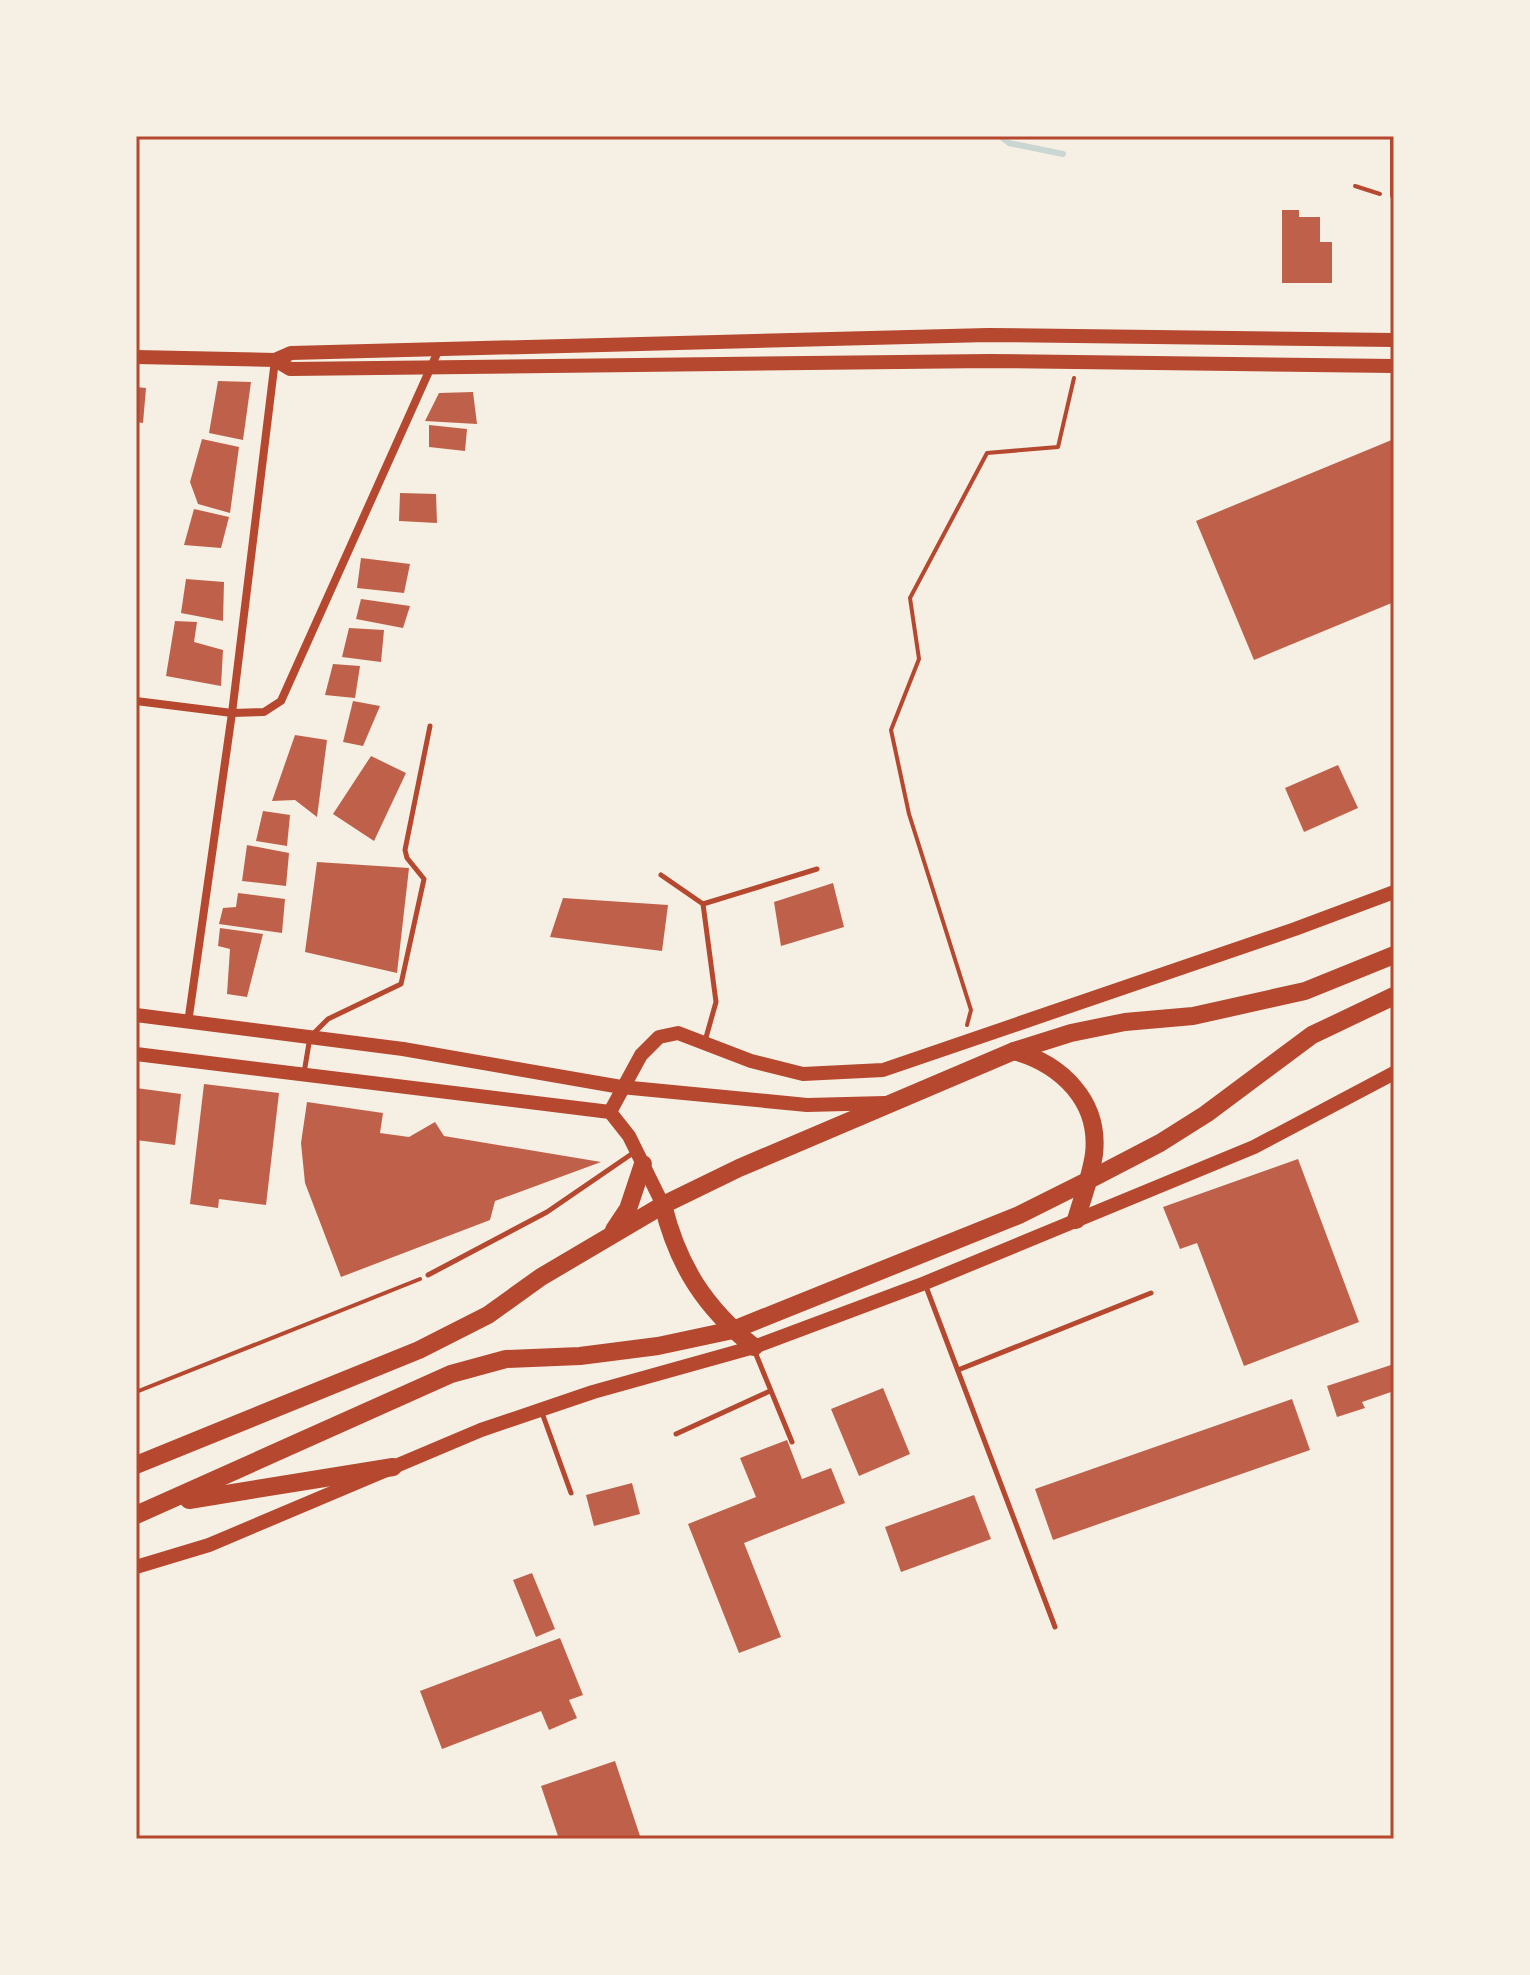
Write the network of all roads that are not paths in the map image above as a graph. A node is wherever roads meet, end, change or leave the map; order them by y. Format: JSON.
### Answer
{"nodes":[{"id":1,"x":1394,"y":136,"type":"edge"},
{"id":2,"x":1389,"y":195,"type":"edge"},
{"id":3,"x":988,"y":335,"type":"junction"},
{"id":4,"x":795,"y":338,"type":"junction"},
{"id":5,"x":1173,"y":338,"type":"junction"},
{"id":6,"x":1394,"y":340,"type":"edge"},
{"id":7,"x":526,"y":345,"type":"junction"},
{"id":8,"x":439,"y":349,"type":"junction"},
{"id":9,"x":136,"y":357,"type":"edge"},
{"id":10,"x":275,"y":360,"type":"junction"},
{"id":11,"x":990,"y":361,"type":"junction"},
{"id":12,"x":796,"y":363,"type":"junction"},
{"id":13,"x":1174,"y":364,"type":"junction"},
{"id":14,"x":1394,"y":366,"type":"edge"},
{"id":15,"x":525,"y":368,"type":"junction"},
{"id":16,"x":429,"y":370,"type":"junction"},
{"id":17,"x":136,"y":701,"type":"edge"},
{"id":18,"x":232,"y":713,"type":"junction"},
{"id":19,"x":430,"y":726,"type":"dead end"},
{"id":20,"x":817,"y":869,"type":"dead end"},
{"id":21,"x":661,"y":875,"type":"dead end"},
{"id":22,"x":1394,"y":892,"type":"edge"},
{"id":23,"x":703,"y":904,"type":"junction"},
{"id":24,"x":1394,"y":955,"type":"edge"},
{"id":25,"x":1394,"y":996,"type":"edge"},
{"id":26,"x":136,"y":1015,"type":"edge"},
{"id":27,"x":188,"y":1023,"type":"junction"},
{"id":28,"x":310,"y":1037,"type":"junction"},
{"id":29,"x":704,"y":1045,"type":"junction"},
{"id":30,"x":1014,"y":1051,"type":"junction"},
{"id":31,"x":136,"y":1054,"type":"edge"},
{"id":32,"x":1394,"y":1073,"type":"edge"},
{"id":33,"x":304,"y":1074,"type":"junction"},
{"id":34,"x":621,"y":1087,"type":"junction"},
{"id":35,"x":897,"y":1103,"type":"junction"},
{"id":36,"x":610,"y":1112,"type":"junction"},
{"id":37,"x":640,"y":1157,"type":"junction"},
{"id":38,"x":1087,"y":1181,"type":"junction"},
{"id":39,"x":663,"y":1205,"type":"junction"},
{"id":40,"x":1076,"y":1220,"type":"junction"},
{"id":41,"x":611,"y":1234,"type":"junction"},
{"id":42,"x":428,"y":1275,"type":"road end"},
{"id":43,"x":925,"y":1283,"type":"junction"},
{"id":44,"x":1151,"y":1293,"type":"dead end"},
{"id":45,"x":733,"y":1330,"type":"junction"},
{"id":46,"x":754,"y":1347,"type":"junction"},
{"id":47,"x":958,"y":1370,"type":"junction"},
{"id":48,"x":770,"y":1391,"type":"junction"},
{"id":49,"x":540,"y":1409,"type":"junction"},
{"id":50,"x":676,"y":1434,"type":"dead end"},
{"id":51,"x":792,"y":1442,"type":"dead end"},
{"id":52,"x":136,"y":1465,"type":"edge"},
{"id":53,"x":393,"y":1467,"type":"junction"},
{"id":54,"x":571,"y":1493,"type":"dead end"},
{"id":55,"x":162,"y":1504,"type":"junction"},
{"id":56,"x":136,"y":1515,"type":"edge"},
{"id":57,"x":136,"y":1567,"type":"edge"},
{"id":58,"x":1055,"y":1627,"type":"dead end"}],
"edges":[{"from":1,"to":2,"type":"street"},
{"from":3,"to":4,"type":"street"},
{"from":3,"to":5,"type":"street"},
{"from":3,"to":11,"type":"street"},
{"from":4,"to":7,"type":"street"},
{"from":4,"to":12,"type":"street"},
{"from":5,"to":6,"type":"street"},
{"from":5,"to":13,"type":"street"},
{"from":7,"to":8,"type":"street"},
{"from":7,"to":15,"type":"street"},
{"from":8,"to":10,"type":"street"},
{"from":8,"to":16,"type":"street"},
{"from":9,"to":10,"type":"street"},
{"from":10,"to":16,"type":"street"},
{"from":10,"to":18,"type":"street"},
{"from":11,"to":12,"type":"street"},
{"from":11,"to":13,"type":"street"},
{"from":12,"to":15,"type":"street"},
{"from":13,"to":14,"type":"street"},
{"from":15,"to":16,"type":"street"},
{"from":16,"to":18,"type":"street"},
{"from":17,"to":18,"type":"street"},
{"from":18,"to":27,"type":"street"},
{"from":19,"to":28,"type":"lane"},
{"from":20,"to":23,"type":"lane"},
{"from":21,"to":23,"type":"lane"},
{"from":22,"to":29,"type":"street"},
{"from":23,"to":29,"type":"lane"},
{"from":24,"to":30,"type":"highway"},
{"from":25,"to":38,"type":"highway"},
{"from":26,"to":27,"type":"street"},
{"from":27,"to":28,"type":"street"},
{"from":28,"to":33,"type":"lane"},
{"from":28,"to":34,"type":"street"},
{"from":29,"to":34,"type":"street"},
{"from":30,"to":35,"type":"highway"},
{"from":30,"to":38,"type":"highway"},
{"from":31,"to":33,"type":"street"},
{"from":32,"to":40,"type":"street"},
{"from":33,"to":36,"type":"street"},
{"from":34,"to":35,"type":"street"},
{"from":34,"to":36,"type":"street"},
{"from":35,"to":39,"type":"highway"},
{"from":36,"to":37,"type":"street"},
{"from":37,"to":39,"type":"street"},
{"from":37,"to":41,"type":"highway"},
{"from":37,"to":42,"type":"lane"},
{"from":38,"to":40,"type":"highway"},
{"from":38,"to":45,"type":"highway"},
{"from":39,"to":41,"type":"highway"},
{"from":39,"to":45,"type":"highway"},
{"from":40,"to":43,"type":"street"},
{"from":41,"to":52,"type":"highway"},
{"from":43,"to":46,"type":"street"},
{"from":43,"to":47,"type":"lane"},
{"from":44,"to":47,"type":"lane"},
{"from":45,"to":46,"type":"highway"},
{"from":45,"to":55,"type":"highway"},
{"from":46,"to":48,"type":"lane"},
{"from":46,"to":49,"type":"street"},
{"from":47,"to":58,"type":"lane"},
{"from":48,"to":50,"type":"lane"},
{"from":48,"to":51,"type":"lane"},
{"from":49,"to":53,"type":"street"},
{"from":49,"to":54,"type":"lane"},
{"from":53,"to":55,"type":"highway"},
{"from":53,"to":57,"type":"street"},
{"from":55,"to":56,"type":"highway"}]}
